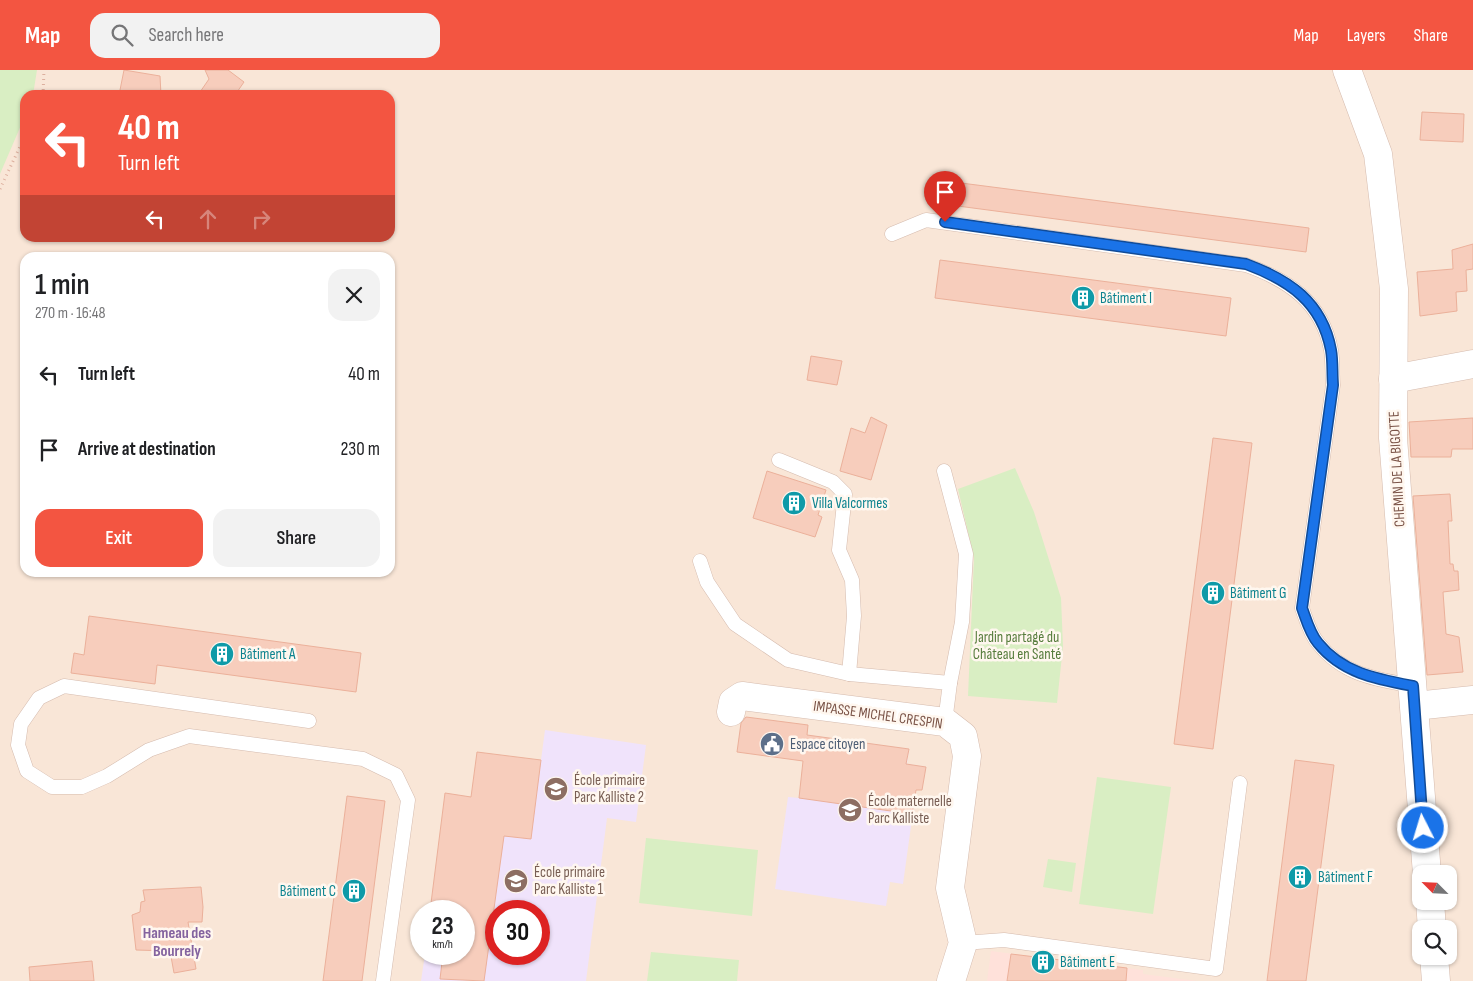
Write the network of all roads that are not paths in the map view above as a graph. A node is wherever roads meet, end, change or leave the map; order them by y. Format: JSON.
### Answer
{"nodes":[{"id":1,"x":1347,"y":70,"type":"edge"},
{"id":2,"x":892,"y":234,"type":"dead end"},
{"id":3,"x":1473,"y":364,"type":"edge"},
{"id":4,"x":1393,"y":379,"type":"junction"},
{"id":5,"x":779,"y":460,"type":"dead end"},
{"id":6,"x":944,"y":470,"type":"dead end"},
{"id":7,"x":700,"y":561,"type":"dead end"},
{"id":8,"x":849,"y":674,"type":"junction"},
{"id":9,"x":950,"y":683,"type":"junction"},
{"id":10,"x":1414,"y":696,"type":"junction"},
{"id":11,"x":1473,"y":700,"type":"edge"},
{"id":12,"x":731,"y":712,"type":"dead end"},
{"id":13,"x":309,"y":722,"type":"dead end"},
{"id":14,"x":945,"y":722,"type":"junction"},
{"id":15,"x":1240,"y":784,"type":"dead end"},
{"id":16,"x":1427,"y":865,"type":"edge"},
{"id":17,"x":963,"y":943,"type":"junction"},
{"id":18,"x":1435,"y":965,"type":"edge"},
{"id":19,"x":383,"y":981,"type":"edge"},
{"id":20,"x":951,"y":981,"type":"edge"},
{"id":21,"x":1436,"y":981,"type":"edge"}],
"edges":[{"from":1,"to":4,"type":"street","name":"CHEMIN DE LA BIGOTTE"},
{"from":2,"to":10,"type":"lane"},
{"from":3,"to":4,"type":"street"},
{"from":4,"to":10,"type":"street","name":"CHEMIN DE LA BIGOTTE"},
{"from":5,"to":8,"type":"lane"},
{"from":6,"to":9,"type":"lane"},
{"from":7,"to":8,"type":"lane"},
{"from":8,"to":9,"type":"lane"},
{"from":9,"to":14,"type":"lane"},
{"from":10,"to":11,"type":"street"},
{"from":10,"to":16,"type":"street","name":"CHEMIN DE LA BIGOTTE"},
{"from":12,"to":14,"type":"street","name":"IMPASSE MICHEL CRESPIN"},
{"from":13,"to":19,"type":"lane"},
{"from":14,"to":17,"type":"street","name":"IMPASSE MICHEL CRESPIN"},
{"from":15,"to":17,"type":"lane"},
{"from":17,"to":20,"type":"street"},
{"from":18,"to":21,"type":"street"}]}
